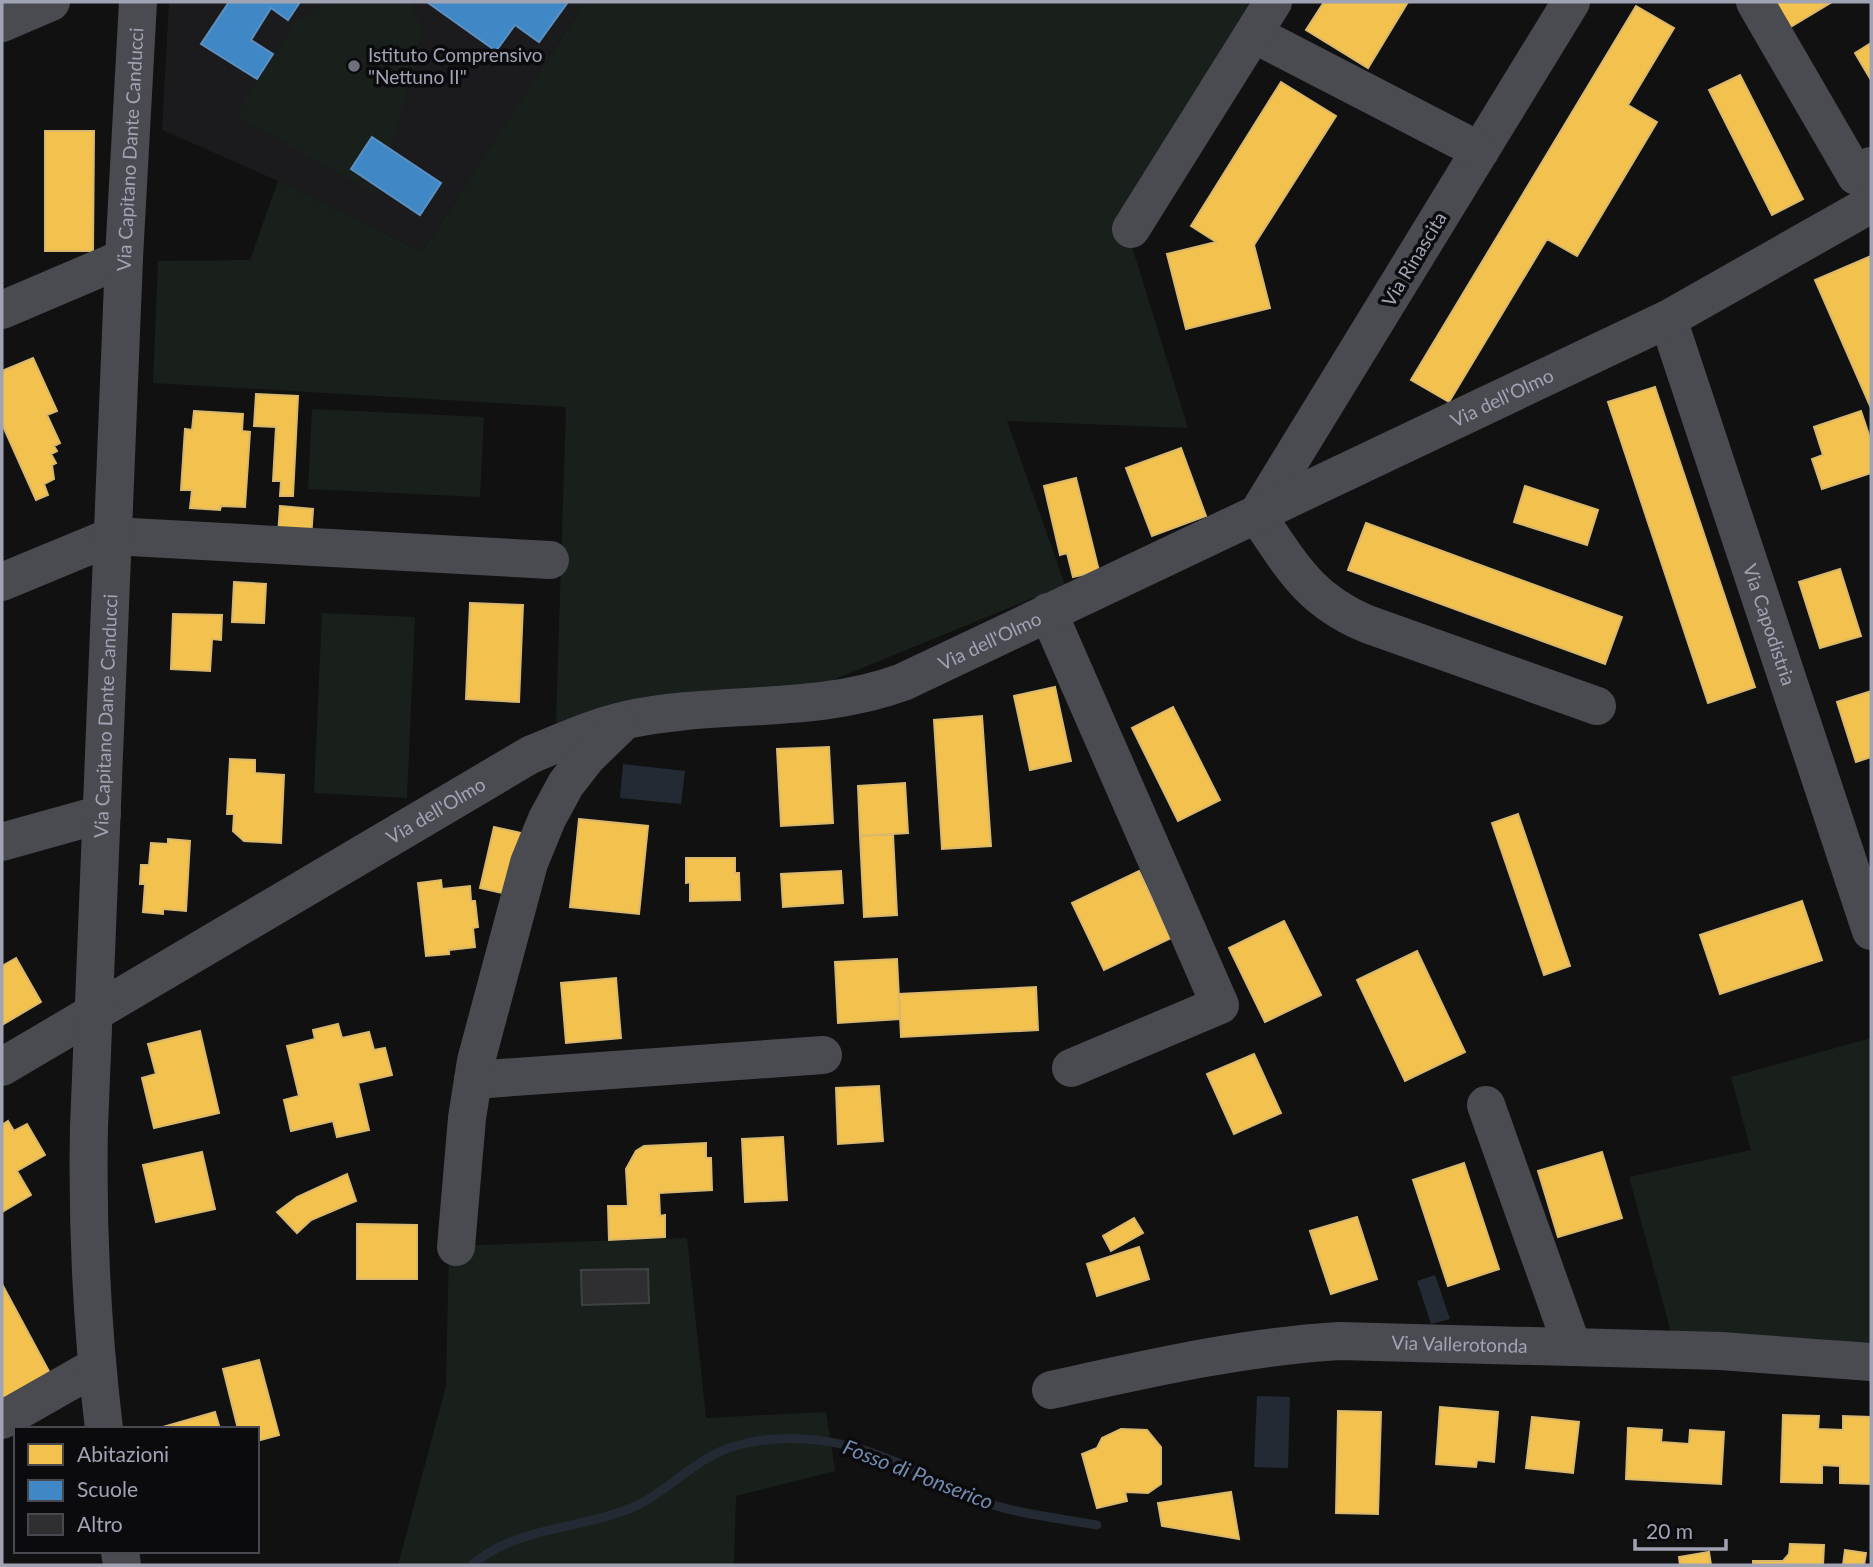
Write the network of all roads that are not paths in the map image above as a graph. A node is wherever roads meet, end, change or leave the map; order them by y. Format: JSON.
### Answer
{"nodes":[{"id":1,"x":51,"y":2,"type":"edge"},
{"id":2,"x":138,"y":2,"type":"edge"},
{"id":3,"x":1571,"y":2,"type":"edge"},
{"id":4,"x":1755,"y":2,"type":"edge"},
{"id":5,"x":1263,"y":18,"type":"edge"},
{"id":6,"x":2,"y":23,"type":"edge"},
{"id":7,"x":1480,"y":151,"type":"junction"},
{"id":8,"x":1871,"y":166,"type":"edge"},
{"id":9,"x":1871,"y":204,"type":"edge"},
{"id":10,"x":1131,"y":229,"type":"dead end"},
{"id":11,"x":124,"y":258,"type":"junction"},
{"id":12,"x":2,"y":310,"type":"edge"},
{"id":13,"x":1668,"y":319,"type":"junction"},
{"id":14,"x":1257,"y":515,"type":"junction"},
{"id":15,"x":113,"y":536,"type":"junction"},
{"id":16,"x":550,"y":560,"type":"dead end"},
{"id":17,"x":2,"y":582,"type":"edge"},
{"id":18,"x":1048,"y":612,"type":"junction"},
{"id":19,"x":1597,"y":706,"type":"dead end"},
{"id":20,"x":626,"y":720,"type":"junction"},
{"id":21,"x":102,"y":814,"type":"junction"},
{"id":22,"x":2,"y":842,"type":"edge"},
{"id":23,"x":1871,"y":931,"type":"edge"},
{"id":24,"x":95,"y":1013,"type":"junction"},
{"id":25,"x":823,"y":1055,"type":"dead end"},
{"id":26,"x":2,"y":1067,"type":"edge"},
{"id":27,"x":1072,"y":1068,"type":"dead end"},
{"id":28,"x":472,"y":1080,"type":"junction"},
{"id":29,"x":1486,"y":1105,"type":"dead end"},
{"id":30,"x":456,"y":1247,"type":"dead end"},
{"id":31,"x":1572,"y":1346,"type":"junction"},
{"id":32,"x":1871,"y":1362,"type":"edge"},
{"id":33,"x":97,"y":1366,"type":"junction"},
{"id":34,"x":1051,"y":1390,"type":"dead end"},
{"id":35,"x":2,"y":1420,"type":"edge"},
{"id":36,"x":104,"y":1427,"type":"edge"}],
"edges":[{"from":1,"to":6,"type":"street"},
{"from":2,"to":11,"type":"street","name":"Via Capitano Dante Canducci"},
{"from":3,"to":7,"type":"street","name":"Via Rinascita"},
{"from":4,"to":8,"type":"street"},
{"from":5,"to":7,"type":"street"},
{"from":5,"to":10,"type":"street"},
{"from":7,"to":14,"type":"street","name":"Via Rinascita"},
{"from":9,"to":13,"type":"street","name":"Via dell'Olmo"},
{"from":11,"to":12,"type":"street"},
{"from":11,"to":15,"type":"street","name":"Via Capitano Dante Canducci"},
{"from":13,"to":14,"type":"street","name":"Via dell'Olmo"},
{"from":13,"to":23,"type":"street","name":"Via Capodistria"},
{"from":14,"to":18,"type":"street","name":"Via dell'Olmo"},
{"from":14,"to":19,"type":"street"},
{"from":15,"to":16,"type":"street"},
{"from":15,"to":17,"type":"street"},
{"from":15,"to":21,"type":"street","name":"Via Capitano Dante Canducci"},
{"from":18,"to":20,"type":"street","name":"Via dell'Olmo"},
{"from":18,"to":27,"type":"street"},
{"from":20,"to":24,"type":"street","name":"Via dell'Olmo"},
{"from":20,"to":28,"type":"street"},
{"from":21,"to":22,"type":"street"},
{"from":21,"to":24,"type":"street","name":"Via Capitano Dante Canducci"},
{"from":24,"to":26,"type":"street","name":"Via dell'Olmo"},
{"from":24,"to":33,"type":"street","name":"Via Capitano Dante Canducci"},
{"from":25,"to":28,"type":"street"},
{"from":28,"to":30,"type":"street"},
{"from":29,"to":31,"type":"street"},
{"from":31,"to":32,"type":"street","name":"Via Vallerotonda"},
{"from":31,"to":34,"type":"street","name":"Via Vallerotonda"},
{"from":33,"to":35,"type":"street"},
{"from":33,"to":36,"type":"street","name":"Via Capitano Dante Canducci"}]}
